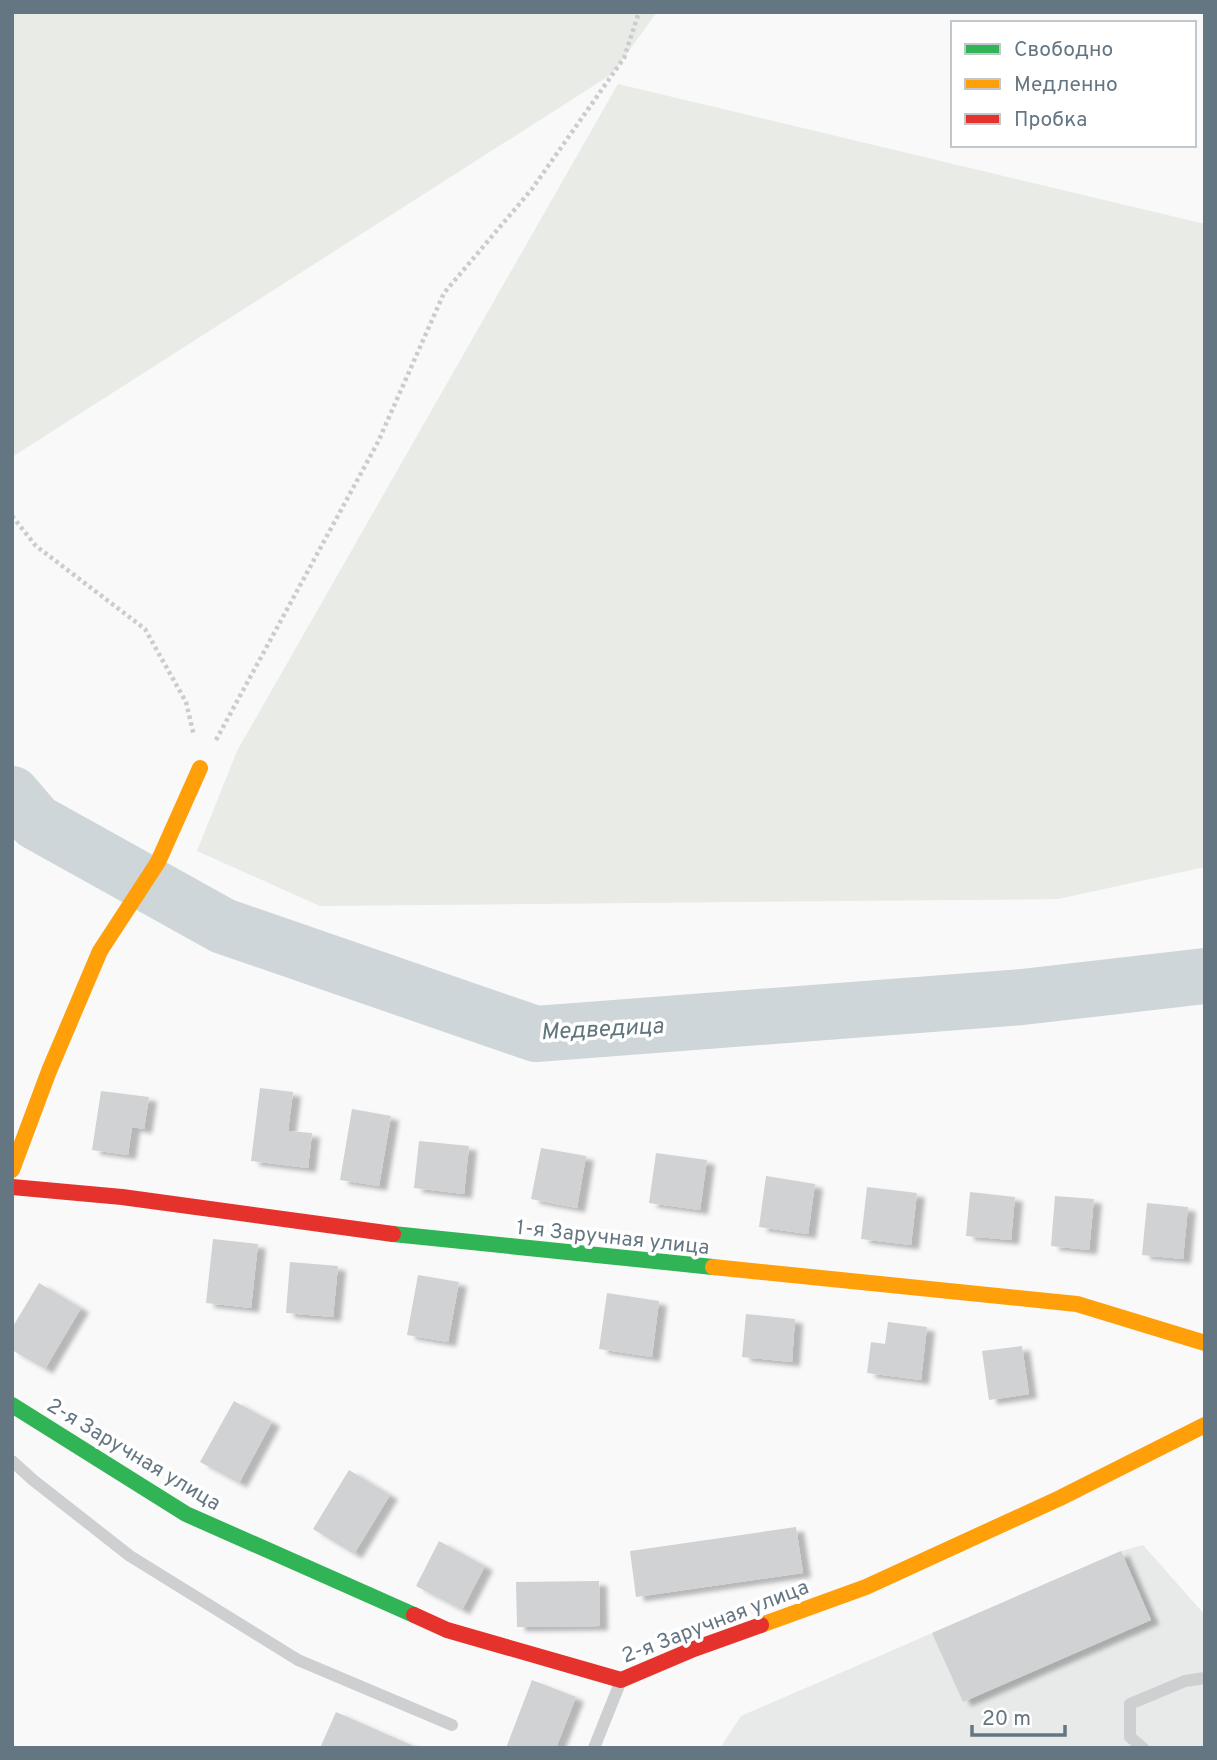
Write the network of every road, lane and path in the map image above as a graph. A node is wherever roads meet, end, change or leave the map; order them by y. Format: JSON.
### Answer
{"nodes":[{"id":1,"x":639,"y":12,"type":"edge"},
{"id":2,"x":12,"y":516,"type":"edge"},
{"id":3,"x":201,"y":768,"type":"junction"},
{"id":4,"x":12,"y":1170,"type":"edge"},
{"id":5,"x":12,"y":1187,"type":"edge"},
{"id":6,"x":1205,"y":1343,"type":"edge"},
{"id":7,"x":12,"y":1405,"type":"edge"},
{"id":8,"x":1205,"y":1425,"type":"edge"},
{"id":9,"x":12,"y":1461,"type":"edge"},
{"id":10,"x":1205,"y":1678,"type":"edge"},
{"id":11,"x":621,"y":1680,"type":"junction"},
{"id":12,"x":452,"y":1725,"type":"dead end"},
{"id":13,"x":594,"y":1748,"type":"edge"},
{"id":14,"x":1143,"y":1748,"type":"edge"}],
"edges":[{"from":1,"to":3,"type":"path"},
{"from":2,"to":3,"type":"path"},
{"from":3,"to":4,"type":"street"},
{"from":5,"to":6,"type":"street","name":"1-я Заручная улица"},
{"from":7,"to":11,"type":"street","name":"2-я Заручная улица"},
{"from":8,"to":11,"type":"street","name":"2-я Заручная улица"},
{"from":9,"to":12,"type":"lane"},
{"from":10,"to":14,"type":"lane"},
{"from":11,"to":13,"type":"lane"}]}
